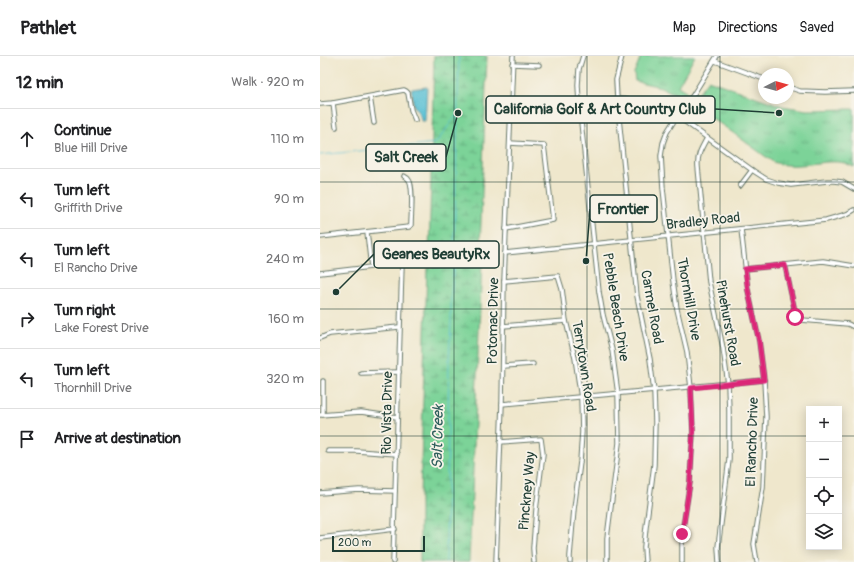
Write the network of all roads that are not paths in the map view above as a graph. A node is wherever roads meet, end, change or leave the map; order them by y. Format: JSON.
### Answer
{"nodes":[{"id":1,"x":513,"y":56,"type":"edge"},
{"id":2,"x":583,"y":56,"type":"edge"},
{"id":3,"x":622,"y":56,"type":"edge"},
{"id":4,"x":717,"y":56,"type":"edge"},
{"id":5,"x":715,"y":61,"type":"junction"},
{"id":6,"x":512,"y":64,"type":"junction"},
{"id":7,"x":539,"y":65,"type":"dead end"},
{"id":8,"x":758,"y":77,"type":"edge"},
{"id":9,"x":794,"y":89,"type":"edge"},
{"id":10,"x":854,"y":91,"type":"edge"},
{"id":11,"x":370,"y":97,"type":"junction"},
{"id":12,"x":617,"y":99,"type":"junction"},
{"id":13,"x":579,"y":102,"type":"junction"},
{"id":14,"x":333,"y":103,"type":"junction"},
{"id":15,"x":320,"y":104,"type":"edge"},
{"id":16,"x":511,"y":104,"type":"junction"},
{"id":17,"x":677,"y":116,"type":"junction"},
{"id":18,"x":415,"y":120,"type":"dead end"},
{"id":19,"x":374,"y":123,"type":"dead end"},
{"id":20,"x":336,"y":127,"type":"dead end"},
{"id":21,"x":707,"y":138,"type":"junction"},
{"id":22,"x":510,"y":143,"type":"junction"},
{"id":23,"x":752,"y":170,"type":"junction"},
{"id":24,"x":404,"y":176,"type":"dead end"},
{"id":25,"x":740,"y":186,"type":"dead end"},
{"id":26,"x":854,"y":189,"type":"edge"},
{"id":27,"x":854,"y":210,"type":"edge"},
{"id":28,"x":741,"y":228,"type":"junction"},
{"id":29,"x":506,"y":229,"type":"junction"},
{"id":30,"x":367,"y":232,"type":"junction"},
{"id":31,"x":705,"y":232,"type":"junction"},
{"id":32,"x":668,"y":236,"type":"junction"},
{"id":33,"x":320,"y":237,"type":"edge"},
{"id":34,"x":631,"y":240,"type":"junction"},
{"id":35,"x":594,"y":243,"type":"junction"},
{"id":36,"x":505,"y":253,"type":"junction"},
{"id":37,"x":402,"y":264,"type":"dead end"},
{"id":38,"x":785,"y":265,"type":"junction"},
{"id":39,"x":854,"y":266,"type":"edge"},
{"id":40,"x":745,"y":269,"type":"junction"},
{"id":41,"x":320,"y":273,"type":"edge"},
{"id":42,"x":504,"y":281,"type":"junction"},
{"id":43,"x":566,"y":321,"type":"junction"},
{"id":44,"x":503,"y":326,"type":"junction"},
{"id":45,"x":399,"y":327,"type":"junction"},
{"id":46,"x":854,"y":327,"type":"edge"},
{"id":47,"x":320,"y":338,"type":"edge"},
{"id":48,"x":533,"y":364,"type":"dead end"},
{"id":49,"x":503,"y":366,"type":"junction"},
{"id":50,"x":361,"y":372,"type":"dead end"},
{"id":51,"x":399,"y":372,"type":"junction"},
{"id":52,"x":764,"y":380,"type":"junction"},
{"id":53,"x":323,"y":382,"type":"dead end"},
{"id":54,"x":728,"y":384,"type":"junction"},
{"id":55,"x":691,"y":388,"type":"junction"},
{"id":56,"x":654,"y":391,"type":"junction"},
{"id":57,"x":618,"y":394,"type":"junction"},
{"id":58,"x":581,"y":398,"type":"junction"},
{"id":59,"x":502,"y":404,"type":"junction"},
{"id":60,"x":321,"y":415,"type":"edge"},
{"id":61,"x":398,"y":417,"type":"junction"},
{"id":62,"x":500,"y":442,"type":"junction"},
{"id":63,"x":328,"y":452,"type":"dead end"},
{"id":64,"x":397,"y":454,"type":"junction"},
{"id":65,"x":395,"y":490,"type":"junction"},
{"id":66,"x":320,"y":493,"type":"edge"},
{"id":67,"x":395,"y":529,"type":"junction"},
{"id":68,"x":320,"y":538,"type":"edge"},
{"id":69,"x":393,"y":562,"type":"edge"},
{"id":70,"x":496,"y":562,"type":"edge"},
{"id":71,"x":534,"y":562,"type":"edge"},
{"id":72,"x":570,"y":562,"type":"edge"},
{"id":73,"x":607,"y":562,"type":"edge"},
{"id":74,"x":645,"y":562,"type":"edge"},
{"id":75,"x":682,"y":562,"type":"edge"},
{"id":76,"x":720,"y":562,"type":"edge"},
{"id":77,"x":757,"y":562,"type":"edge"}],
"edges":[{"from":1,"to":6,"type":"street","name":"Potomac Drive"},
{"from":2,"to":13,"type":"street","name":"Pebble Beach Drive"},
{"from":3,"to":12,"type":"street","name":"Carmel Road"},
{"from":4,"to":5,"type":"street","name":"Thornhill Drive"},
{"from":5,"to":8,"type":"street"},
{"from":5,"to":17,"type":"street","name":"Thornhill Drive"},
{"from":6,"to":7,"type":"street"},
{"from":6,"to":16,"type":"street","name":"Potomac Drive"},
{"from":9,"to":10,"type":"street"},
{"from":11,"to":14,"type":"street"},
{"from":11,"to":18,"type":"street"},
{"from":11,"to":19,"type":"street"},
{"from":12,"to":13,"type":"street"},
{"from":12,"to":17,"type":"street"},
{"from":12,"to":34,"type":"street","name":"Carmel Road"},
{"from":13,"to":16,"type":"street"},
{"from":13,"to":35,"type":"street","name":"Pebble Beach Drive"},
{"from":14,"to":15,"type":"street"},
{"from":14,"to":20,"type":"street"},
{"from":16,"to":22,"type":"street","name":"Potomac Drive"},
{"from":17,"to":21,"type":"street"},
{"from":17,"to":32,"type":"street","name":"Thornhill Drive"},
{"from":21,"to":23,"type":"street"},
{"from":21,"to":31,"type":"street","name":"Pinehurst Road"},
{"from":22,"to":29,"type":"street","name":"Potomac Drive"},
{"from":22,"to":29,"type":"street"},
{"from":23,"to":25,"type":"street"},
{"from":23,"to":26,"type":"street"},
{"from":24,"to":30,"type":"street"},
{"from":27,"to":28,"type":"street","name":"Bradley Road"},
{"from":28,"to":31,"type":"street","name":"Bradley Road"},
{"from":28,"to":40,"type":"street","name":"El Rancho Drive"},
{"from":29,"to":36,"type":"street","name":"Potomac Drive"},
{"from":30,"to":33,"type":"street"},
{"from":30,"to":41,"type":"street"},
{"from":31,"to":32,"type":"street","name":"Bradley Road"},
{"from":31,"to":54,"type":"street","name":"Pinehurst Road"},
{"from":32,"to":34,"type":"street","name":"Bradley Road"},
{"from":32,"to":55,"type":"street","name":"Thornhill Drive"},
{"from":34,"to":35,"type":"street","name":"Bradley Road"},
{"from":34,"to":56,"type":"street","name":"Carmel Road"},
{"from":35,"to":36,"type":"street","name":"Bradley Road"},
{"from":35,"to":57,"type":"street","name":"Pebble Beach Drive"},
{"from":36,"to":42,"type":"street","name":"Potomac Drive"},
{"from":37,"to":45,"type":"street","name":"Rio Vista Drive"},
{"from":38,"to":39,"type":"street"},
{"from":38,"to":40,"type":"street"},
{"from":38,"to":46,"type":"street"},
{"from":40,"to":52,"type":"street","name":"El Rancho Drive"},
{"from":42,"to":43,"type":"street","name":"Terrytown Road"},
{"from":42,"to":44,"type":"street","name":"Potomac Drive"},
{"from":43,"to":44,"type":"street"},
{"from":43,"to":58,"type":"street","name":"Terrytown Road"},
{"from":44,"to":49,"type":"street","name":"Potomac Drive"},
{"from":45,"to":47,"type":"street"},
{"from":45,"to":51,"type":"street","name":"Rio Vista Drive"},
{"from":48,"to":49,"type":"street"},
{"from":49,"to":59,"type":"street","name":"Potomac Drive"},
{"from":50,"to":51,"type":"street"},
{"from":51,"to":61,"type":"street","name":"Rio Vista Drive"},
{"from":52,"to":54,"type":"street"},
{"from":52,"to":77,"type":"street","name":"El Rancho Drive"},
{"from":53,"to":60,"type":"street"},
{"from":54,"to":55,"type":"street"},
{"from":54,"to":76,"type":"street","name":"Pinehurst Road"},
{"from":55,"to":56,"type":"street"},
{"from":55,"to":75,"type":"street","name":"Thornhill Drive"},
{"from":56,"to":57,"type":"street"},
{"from":56,"to":74,"type":"street","name":"Carmel Road"},
{"from":57,"to":58,"type":"street"},
{"from":57,"to":73,"type":"street","name":"Pebble Beach Drive"},
{"from":58,"to":59,"type":"street"},
{"from":58,"to":72,"type":"street","name":"Terrytown Road"},
{"from":59,"to":62,"type":"street","name":"Potomac Drive"},
{"from":60,"to":61,"type":"street"},
{"from":61,"to":64,"type":"street","name":"Rio Vista Drive"},
{"from":62,"to":70,"type":"street","name":"Potomac Drive"},
{"from":62,"to":71,"type":"street","name":"Pinckney Way"},
{"from":63,"to":64,"type":"street"},
{"from":64,"to":65,"type":"street","name":"Rio Vista Drive"},
{"from":65,"to":66,"type":"street"},
{"from":65,"to":67,"type":"street","name":"Rio Vista Drive"},
{"from":67,"to":68,"type":"street"},
{"from":67,"to":69,"type":"street","name":"Rio Vista Drive"}]}
